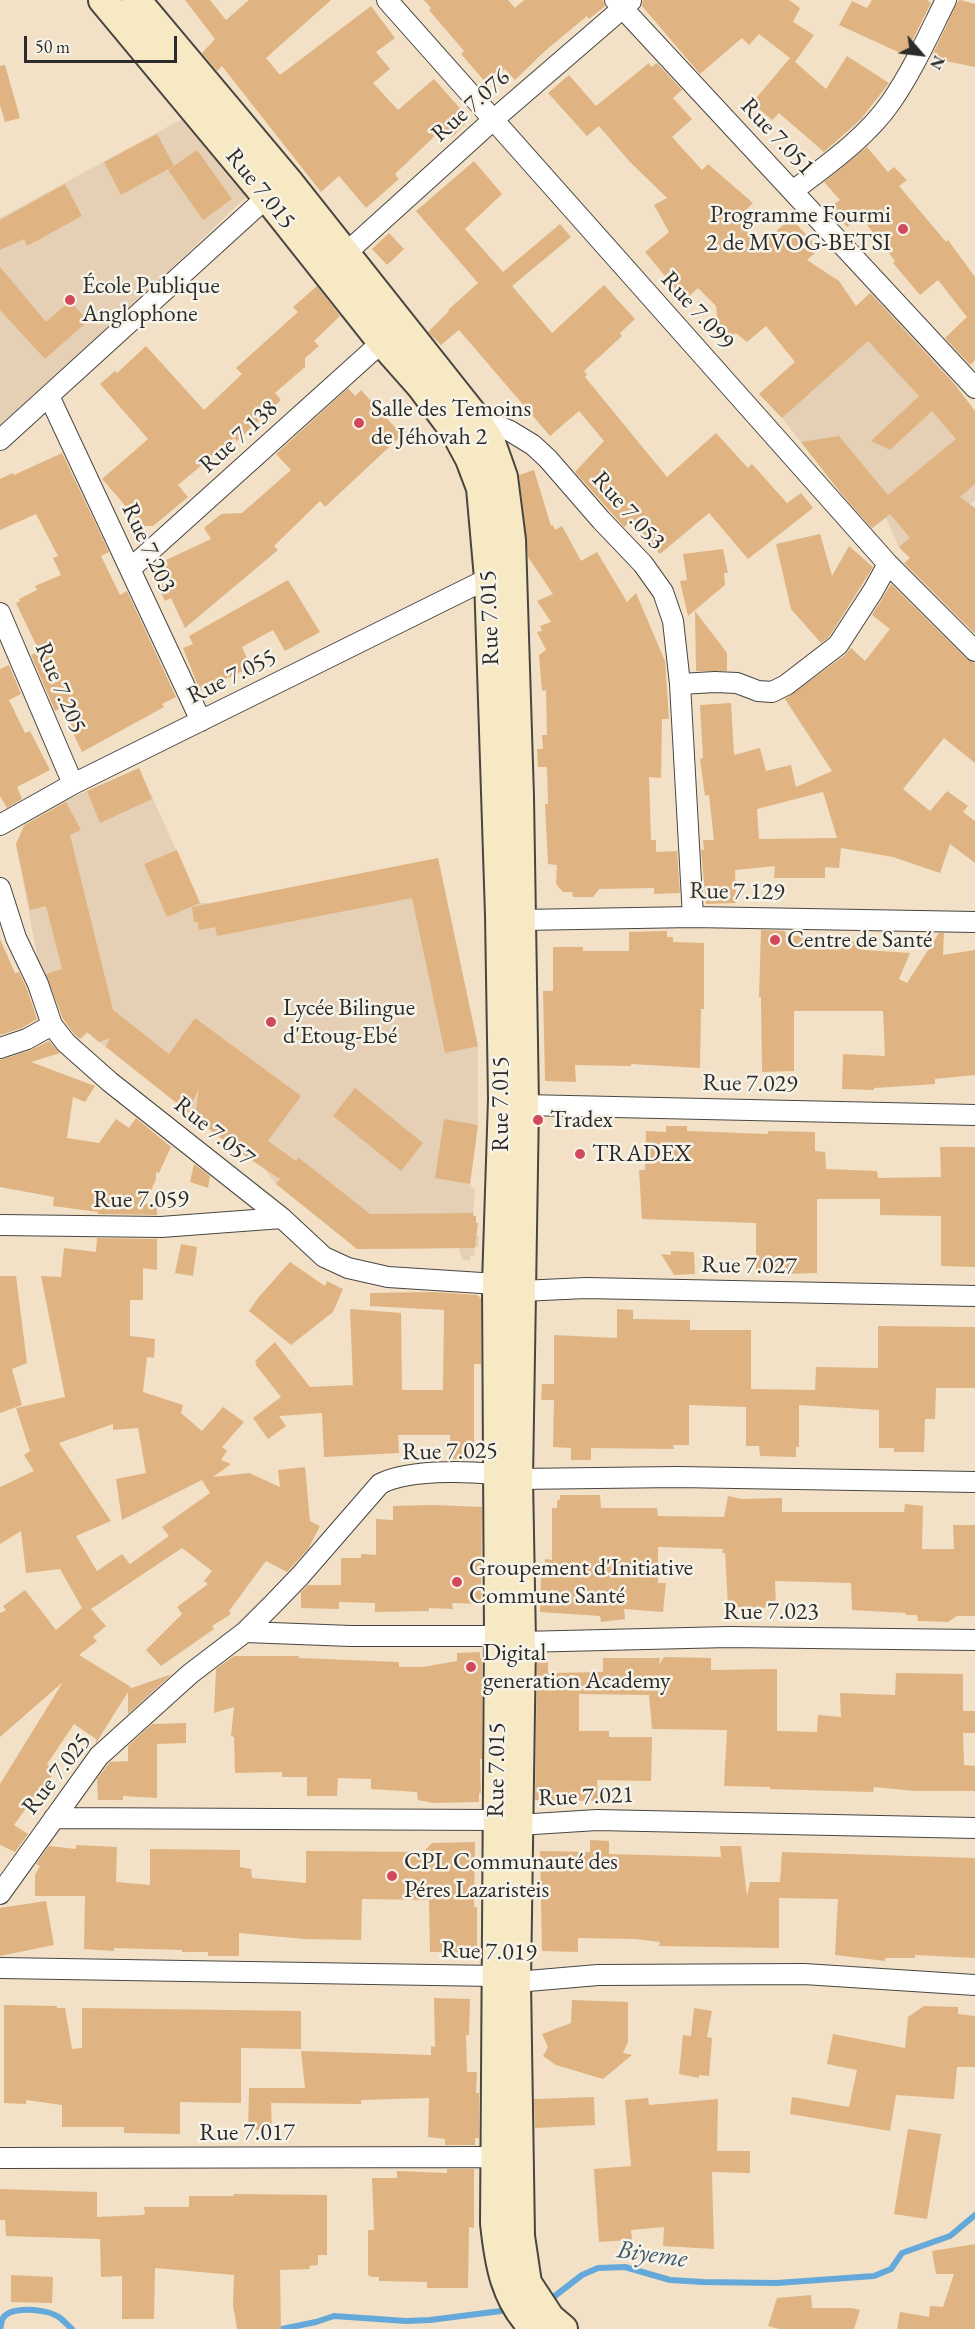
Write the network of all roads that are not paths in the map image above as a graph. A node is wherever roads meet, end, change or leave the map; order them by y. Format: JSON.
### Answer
{"nodes":[{"id":1,"x":103,"y":0,"type":"edge"},
{"id":2,"x":136,"y":0,"type":"edge"},
{"id":3,"x":387,"y":0,"type":"edge"},
{"id":4,"x":946,"y":0,"type":"edge"},
{"id":5,"x":623,"y":3,"type":"edge"},
{"id":6,"x":493,"y":120,"type":"junction"},
{"id":7,"x":793,"y":191,"type":"junction"},
{"id":8,"x":267,"y":197,"type":"junction"},
{"id":9,"x":345,"y":253,"type":"junction"},
{"id":10,"x":382,"y":342,"type":"junction"},
{"id":11,"x":975,"y":388,"type":"edge"},
{"id":12,"x":49,"y":396,"type":"junction"},
{"id":13,"x":474,"y":416,"type":"junction"},
{"id":14,"x":0,"y":440,"type":"edge"},
{"id":15,"x":888,"y":564,"type":"junction"},
{"id":16,"x":130,"y":570,"type":"junction"},
{"id":17,"x":489,"y":578,"type":"junction"},
{"id":18,"x":0,"y":613,"type":"edge"},
{"id":19,"x":975,"y":651,"type":"edge"},
{"id":20,"x":680,"y":684,"type":"junction"},
{"id":21,"x":201,"y":722,"type":"junction"},
{"id":22,"x":73,"y":784,"type":"junction"},
{"id":23,"x":0,"y":825,"type":"edge"},
{"id":24,"x":0,"y":888,"type":"edge"},
{"id":25,"x":693,"y":917,"type":"junction"},
{"id":26,"x":510,"y":918,"type":"junction"},
{"id":27,"x":975,"y":922,"type":"edge"},
{"id":28,"x":52,"y":1025,"type":"junction"},
{"id":29,"x":0,"y":1048,"type":"edge"},
{"id":30,"x":513,"y":1102,"type":"junction"},
{"id":31,"x":975,"y":1114,"type":"edge"},
{"id":32,"x":282,"y":1218,"type":"junction"},
{"id":33,"x":0,"y":1225,"type":"edge"},
{"id":34,"x":509,"y":1287,"type":"junction"},
{"id":35,"x":975,"y":1296,"type":"edge"},
{"id":36,"x":508,"y":1476,"type":"junction"},
{"id":37,"x":975,"y":1482,"type":"edge"},
{"id":38,"x":245,"y":1632,"type":"junction"},
{"id":39,"x":510,"y":1639,"type":"junction"},
{"id":40,"x":975,"y":1640,"type":"edge"},
{"id":41,"x":54,"y":1818,"type":"junction"},
{"id":42,"x":507,"y":1823,"type":"junction"},
{"id":43,"x":975,"y":1828,"type":"edge"},
{"id":44,"x":3,"y":1882,"type":"edge"},
{"id":45,"x":0,"y":1968,"type":"edge"},
{"id":46,"x":506,"y":1979,"type":"junction"},
{"id":47,"x":975,"y":1985,"type":"edge"},
{"id":48,"x":0,"y":2158,"type":"edge"},
{"id":49,"x":507,"y":2160,"type":"junction"},
{"id":50,"x":544,"y":2325,"type":"edge"}],
"edges":[{"from":1,"to":8,"type":"main road","name":"Rue 7.015"},
{"from":2,"to":9,"type":"main road","name":"Rue 7.015"},
{"from":3,"to":6,"type":"street","name":"Rue 7.099"},
{"from":4,"to":7,"type":"street"},
{"from":5,"to":6,"type":"street","name":"Rue 7.076"},
{"from":5,"to":7,"type":"street","name":"Rue 7.051"},
{"from":6,"to":9,"type":"street","name":"Rue 7.076"},
{"from":6,"to":15,"type":"street","name":"Rue 7.099"},
{"from":7,"to":11,"type":"street","name":"Rue 7.051"},
{"from":8,"to":10,"type":"main road","name":"Rue 7.015"},
{"from":8,"to":12,"type":"street"},
{"from":9,"to":13,"type":"main road","name":"Rue 7.015"},
{"from":10,"to":16,"type":"street","name":"Rue 7.138"},
{"from":10,"to":17,"type":"main road","name":"Rue 7.015"},
{"from":12,"to":14,"type":"street"},
{"from":12,"to":16,"type":"street","name":"Rue 7.203"},
{"from":13,"to":20,"type":"street","name":"Rue 7.053"},
{"from":13,"to":26,"type":"main road","name":"Rue 7.015"},
{"from":15,"to":19,"type":"street","name":"Rue 7.099"},
{"from":15,"to":20,"type":"street"},
{"from":16,"to":21,"type":"street","name":"Rue 7.203"},
{"from":17,"to":21,"type":"street","name":"Rue 7.055"},
{"from":17,"to":26,"type":"main road","name":"Rue 7.015"},
{"from":18,"to":22,"type":"street","name":"Rue 7.205"},
{"from":20,"to":25,"type":"street","name":"Rue 7.053"},
{"from":21,"to":22,"type":"street","name":"Rue 7.055"},
{"from":22,"to":23,"type":"street","name":"Rue 7.055"},
{"from":24,"to":28,"type":"street","name":"Rue 7.057"},
{"from":25,"to":26,"type":"street","name":"Rue 7.129"},
{"from":25,"to":27,"type":"street","name":"Rue 7.129"},
{"from":26,"to":30,"type":"main road","name":"Rue 7.015"},
{"from":28,"to":29,"type":"street"},
{"from":28,"to":32,"type":"street","name":"Rue 7.057"},
{"from":30,"to":31,"type":"street","name":"Rue 7.029"},
{"from":30,"to":34,"type":"main road","name":"Rue 7.015"},
{"from":32,"to":33,"type":"street","name":"Rue 7.059"},
{"from":32,"to":34,"type":"street","name":"Rue 7.057"},
{"from":34,"to":35,"type":"street","name":"Rue 7.027"},
{"from":34,"to":36,"type":"main road","name":"Rue 7.015"},
{"from":36,"to":37,"type":"street","name":"Rue 7.025"},
{"from":36,"to":38,"type":"street","name":"Rue 7.025"},
{"from":36,"to":39,"type":"main road","name":"Rue 7.015"},
{"from":38,"to":39,"type":"street","name":"Rue 7.023"},
{"from":38,"to":41,"type":"street","name":"Rue 7.025"},
{"from":39,"to":40,"type":"street","name":"Rue 7.023"},
{"from":39,"to":42,"type":"main road","name":"Rue 7.015"},
{"from":41,"to":42,"type":"street","name":"Rue 7.021"},
{"from":41,"to":44,"type":"street","name":"Rue 7.025"},
{"from":42,"to":43,"type":"street","name":"Rue 7.021"},
{"from":42,"to":46,"type":"main road","name":"Rue 7.015"},
{"from":45,"to":46,"type":"street","name":"Rue 7.019"},
{"from":46,"to":47,"type":"street","name":"Rue 7.019"},
{"from":46,"to":49,"type":"main road","name":"Rue 7.015"},
{"from":48,"to":49,"type":"street","name":"Rue 7.017"},
{"from":49,"to":50,"type":"main road","name":"Rue 7.015"}]}
